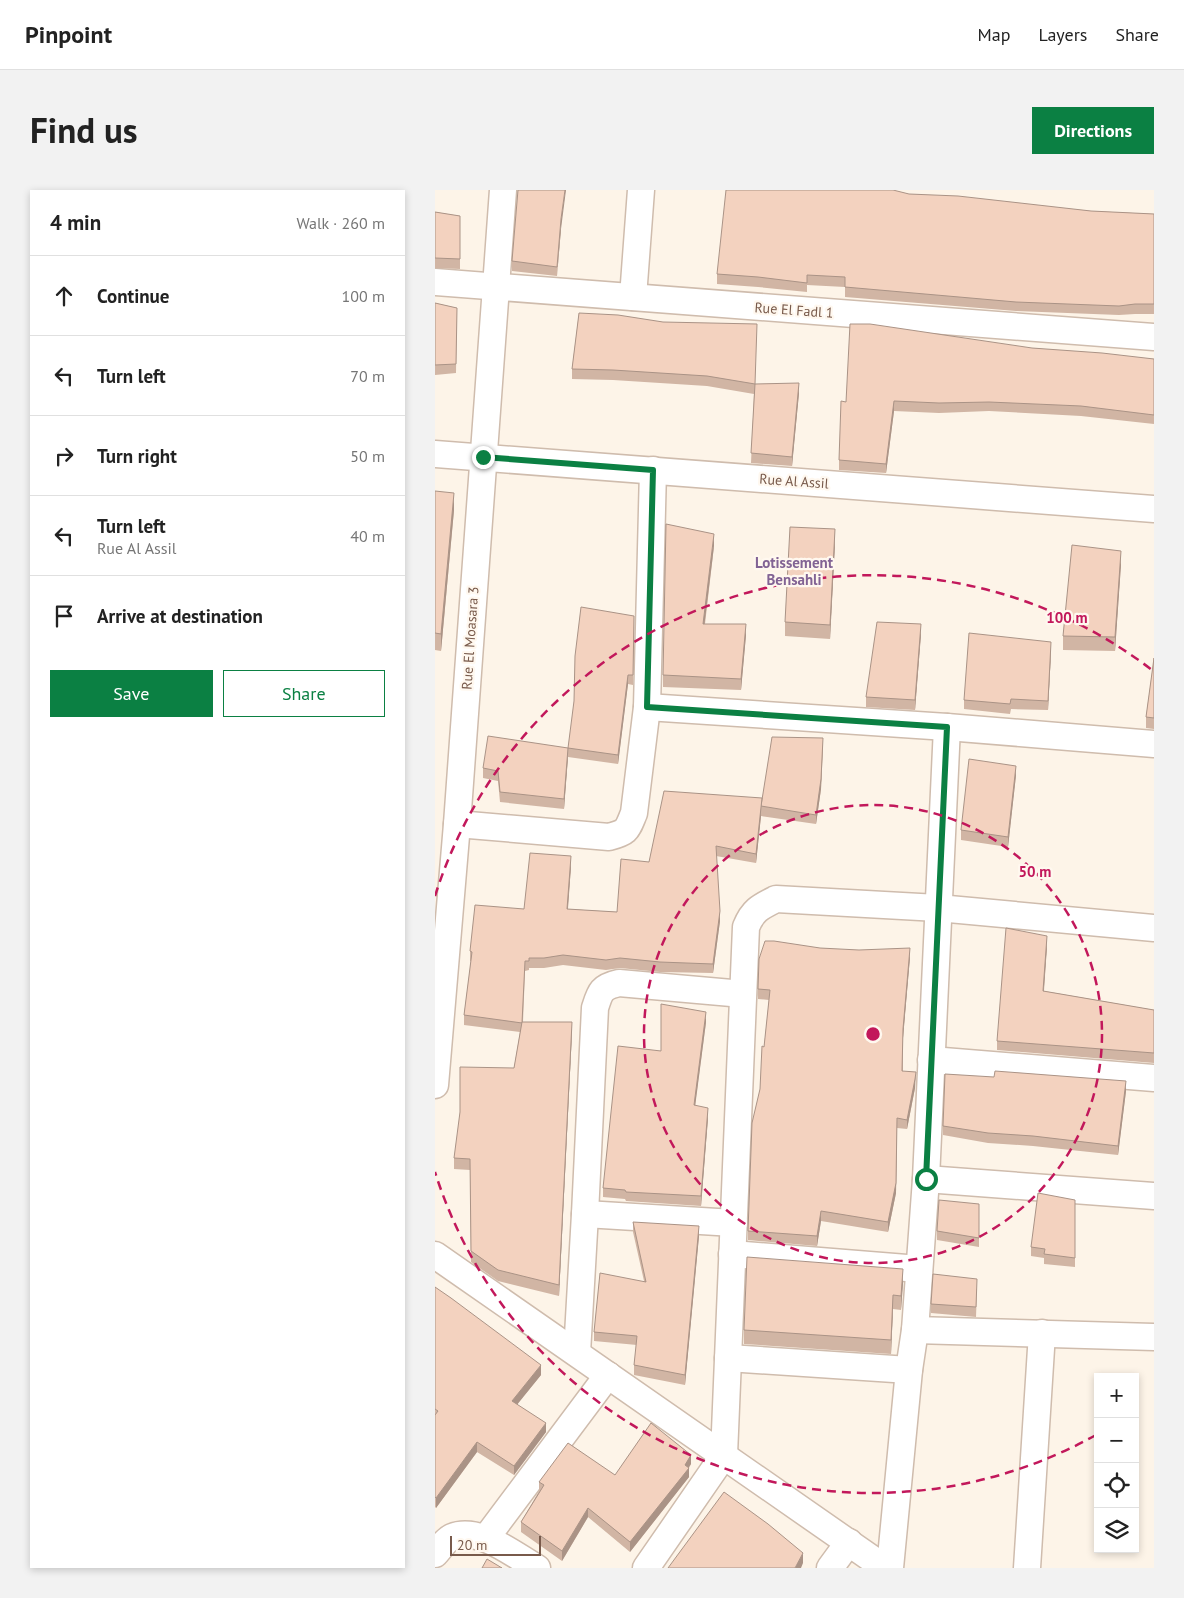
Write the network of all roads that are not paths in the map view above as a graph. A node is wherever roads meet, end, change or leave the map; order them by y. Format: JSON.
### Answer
{"nodes":[{"id":1,"x":503,"y":190,"type":"edge"},
{"id":2,"x":641,"y":190,"type":"edge"},
{"id":3,"x":435,"y":282,"type":"edge"},
{"id":4,"x":496,"y":286,"type":"junction"},
{"id":5,"x":633,"y":297,"type":"junction"},
{"id":6,"x":1154,"y":337,"type":"edge"},
{"id":7,"x":435,"y":454,"type":"edge"},
{"id":8,"x":483,"y":457,"type":"junction"},
{"id":9,"x":653,"y":470,"type":"junction"},
{"id":10,"x":1154,"y":509,"type":"edge"},
{"id":11,"x":647,"y":707,"type":"junction"},
{"id":12,"x":947,"y":727,"type":"junction"},
{"id":13,"x":1154,"y":744,"type":"edge"},
{"id":14,"x":457,"y":824,"type":"junction"},
{"id":15,"x":444,"y":860,"type":"edge"},
{"id":16,"x":939,"y":908,"type":"junction"},
{"id":17,"x":1154,"y":928,"type":"edge"},
{"id":18,"x":743,"y":994,"type":"junction"},
{"id":19,"x":438,"y":1012,"type":"edge"},
{"id":20,"x":931,"y":1060,"type":"junction"},
{"id":21,"x":1154,"y":1078,"type":"edge"},
{"id":22,"x":435,"y":1085,"type":"edge"},
{"id":23,"x":926,"y":1179,"type":"junction"},
{"id":24,"x":1154,"y":1196,"type":"edge"},
{"id":25,"x":585,"y":1214,"type":"junction"},
{"id":26,"x":734,"y":1223,"type":"junction"},
{"id":27,"x":732,"y":1254,"type":"junction"},
{"id":28,"x":435,"y":1255,"type":"edge"},
{"id":29,"x":919,"y":1269,"type":"junction"},
{"id":30,"x":915,"y":1330,"type":"junction"},
{"id":31,"x":1042,"y":1333,"type":"junction"},
{"id":32,"x":1154,"y":1337,"type":"edge"},
{"id":33,"x":577,"y":1353,"type":"junction"},
{"id":34,"x":728,"y":1358,"type":"junction"},
{"id":35,"x":909,"y":1370,"type":"junction"},
{"id":36,"x":608,"y":1375,"type":"junction"},
{"id":37,"x":724,"y":1455,"type":"junction"},
{"id":38,"x":486,"y":1538,"type":"junction"},
{"id":39,"x":849,"y":1542,"type":"junction"},
{"id":40,"x":435,"y":1554,"type":"edge"},
{"id":41,"x":537,"y":1568,"type":"edge"},
{"id":42,"x":646,"y":1568,"type":"edge"},
{"id":43,"x":830,"y":1568,"type":"edge"},
{"id":44,"x":885,"y":1568,"type":"edge"},
{"id":45,"x":890,"y":1568,"type":"edge"},
{"id":46,"x":1027,"y":1568,"type":"edge"}],
"edges":[{"from":1,"to":4,"type":"street","name":"Rue El Moasara 3"},
{"from":2,"to":5,"type":"street"},
{"from":3,"to":4,"type":"street","name":"Rue El Fadl 1"},
{"from":4,"to":5,"type":"street","name":"Rue El Fadl 1"},
{"from":4,"to":8,"type":"street","name":"Rue El Moasara 3"},
{"from":5,"to":6,"type":"street","name":"Rue El Fadl 1"},
{"from":7,"to":8,"type":"street","name":"Rue Al Assil"},
{"from":8,"to":9,"type":"street","name":"Rue Al Assil"},
{"from":8,"to":14,"type":"street","name":"Rue El Moasara 3"},
{"from":9,"to":10,"type":"street","name":"Rue Al Assil"},
{"from":9,"to":11,"type":"street"},
{"from":11,"to":12,"type":"street"},
{"from":11,"to":14,"type":"street"},
{"from":12,"to":13,"type":"street"},
{"from":12,"to":16,"type":"street"},
{"from":14,"to":15,"type":"street","name":"Rue El Moasara 3"},
{"from":15,"to":19,"type":"street","name":"Rue El Moasara 3"},
{"from":16,"to":17,"type":"street"},
{"from":16,"to":18,"type":"street"},
{"from":16,"to":20,"type":"street"},
{"from":18,"to":25,"type":"street"},
{"from":18,"to":26,"type":"street"},
{"from":19,"to":22,"type":"street","name":"Rue El Moasara 3"},
{"from":20,"to":21,"type":"street"},
{"from":20,"to":23,"type":"street"},
{"from":23,"to":24,"type":"street"},
{"from":23,"to":29,"type":"street"},
{"from":25,"to":26,"type":"street"},
{"from":25,"to":33,"type":"street"},
{"from":26,"to":27,"type":"street"},
{"from":27,"to":29,"type":"street"},
{"from":27,"to":34,"type":"street"},
{"from":28,"to":33,"type":"street"},
{"from":29,"to":30,"type":"street"},
{"from":30,"to":31,"type":"street"},
{"from":30,"to":35,"type":"street"},
{"from":31,"to":32,"type":"street"},
{"from":31,"to":46,"type":"street"},
{"from":33,"to":36,"type":"street"},
{"from":34,"to":35,"type":"street"},
{"from":34,"to":37,"type":"street"},
{"from":35,"to":45,"type":"street"},
{"from":36,"to":37,"type":"street"},
{"from":36,"to":38,"type":"street"},
{"from":37,"to":39,"type":"street"},
{"from":37,"to":42,"type":"street"},
{"from":38,"to":40,"type":"street"},
{"from":38,"to":41,"type":"street"},
{"from":39,"to":43,"type":"street"},
{"from":39,"to":44,"type":"street"}]}
